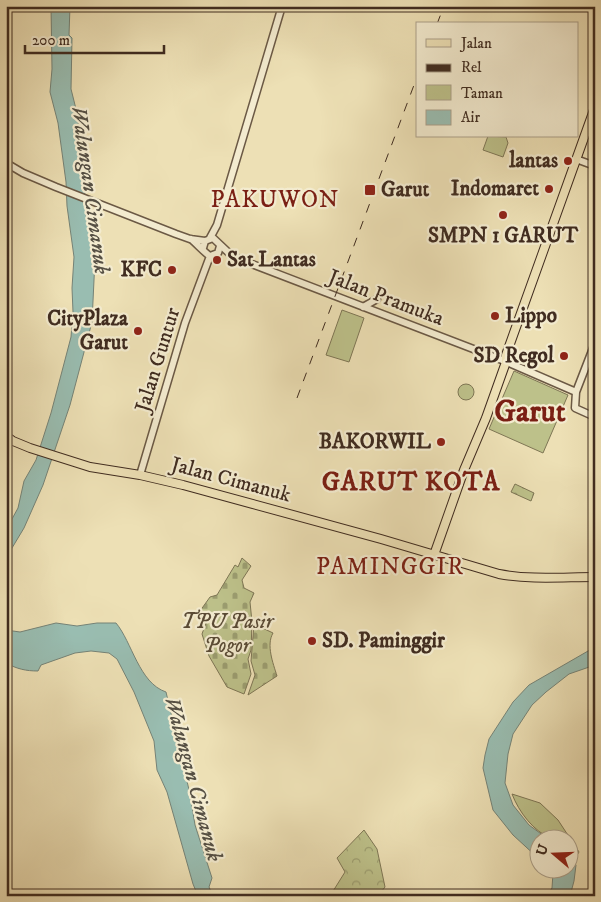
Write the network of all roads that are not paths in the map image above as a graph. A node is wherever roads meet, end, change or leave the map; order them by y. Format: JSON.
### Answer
{"nodes":[{"id":1,"x":282,"y":6,"type":"edge"},
{"id":2,"x":595,"y":107,"type":"edge"},
{"id":3,"x":576,"y":159,"type":"junction"},
{"id":4,"x":6,"y":163,"type":"edge"},
{"id":5,"x":595,"y":166,"type":"edge"},
{"id":6,"x":190,"y":239,"type":"junction"},
{"id":7,"x":213,"y":241,"type":"junction"},
{"id":8,"x":203,"y":248,"type":"junction"},
{"id":9,"x":218,"y":253,"type":"junction"},
{"id":10,"x":231,"y":255,"type":"junction"},
{"id":11,"x":210,"y":256,"type":"junction"},
{"id":12,"x":377,"y":299,"type":"dead end"},
{"id":13,"x":363,"y":307,"type":"junction"},
{"id":14,"x":595,"y":343,"type":"edge"},
{"id":15,"x":504,"y":359,"type":"junction"},
{"id":16,"x":576,"y":392,"type":"junction"},
{"id":17,"x":595,"y":417,"type":"edge"},
{"id":18,"x":6,"y":436,"type":"edge"},
{"id":19,"x":140,"y":475,"type":"junction"},
{"id":20,"x":434,"y":555,"type":"junction"},
{"id":21,"x":595,"y":577,"type":"edge"}],
"edges":[{"from":1,"to":7,"type":"street"},
{"from":2,"to":3,"type":"main road"},
{"from":3,"to":5,"type":"street"},
{"from":3,"to":15,"type":"main road"},
{"from":4,"to":6,"type":"street"},
{"from":6,"to":7,"type":"street"},
{"from":6,"to":8,"type":"street"},
{"from":7,"to":8,"type":"street"},
{"from":7,"to":9,"type":"street"},
{"from":7,"to":10,"type":"street","name":"Jalan Pramuka"},
{"from":8,"to":11,"type":"street"},
{"from":9,"to":10,"type":"street","name":"Jalan Pramuka"},
{"from":9,"to":11,"type":"street"},
{"from":10,"to":13,"type":"street","name":"Jalan Pramuka"},
{"from":11,"to":19,"type":"street","name":"Jalan Guntur"},
{"from":12,"to":13,"type":"street"},
{"from":13,"to":15,"type":"street","name":"Jalan Pramuka"},
{"from":14,"to":16,"type":"street"},
{"from":15,"to":16,"type":"street","name":"Jalan Pramuka"},
{"from":15,"to":20,"type":"main road"},
{"from":16,"to":17,"type":"street"},
{"from":18,"to":19,"type":"main road","name":"Jalan Cimanuk"},
{"from":19,"to":20,"type":"main road","name":"Jalan Cimanuk"},
{"from":20,"to":21,"type":"main road","name":"Jalan Cimanuk"}]}
